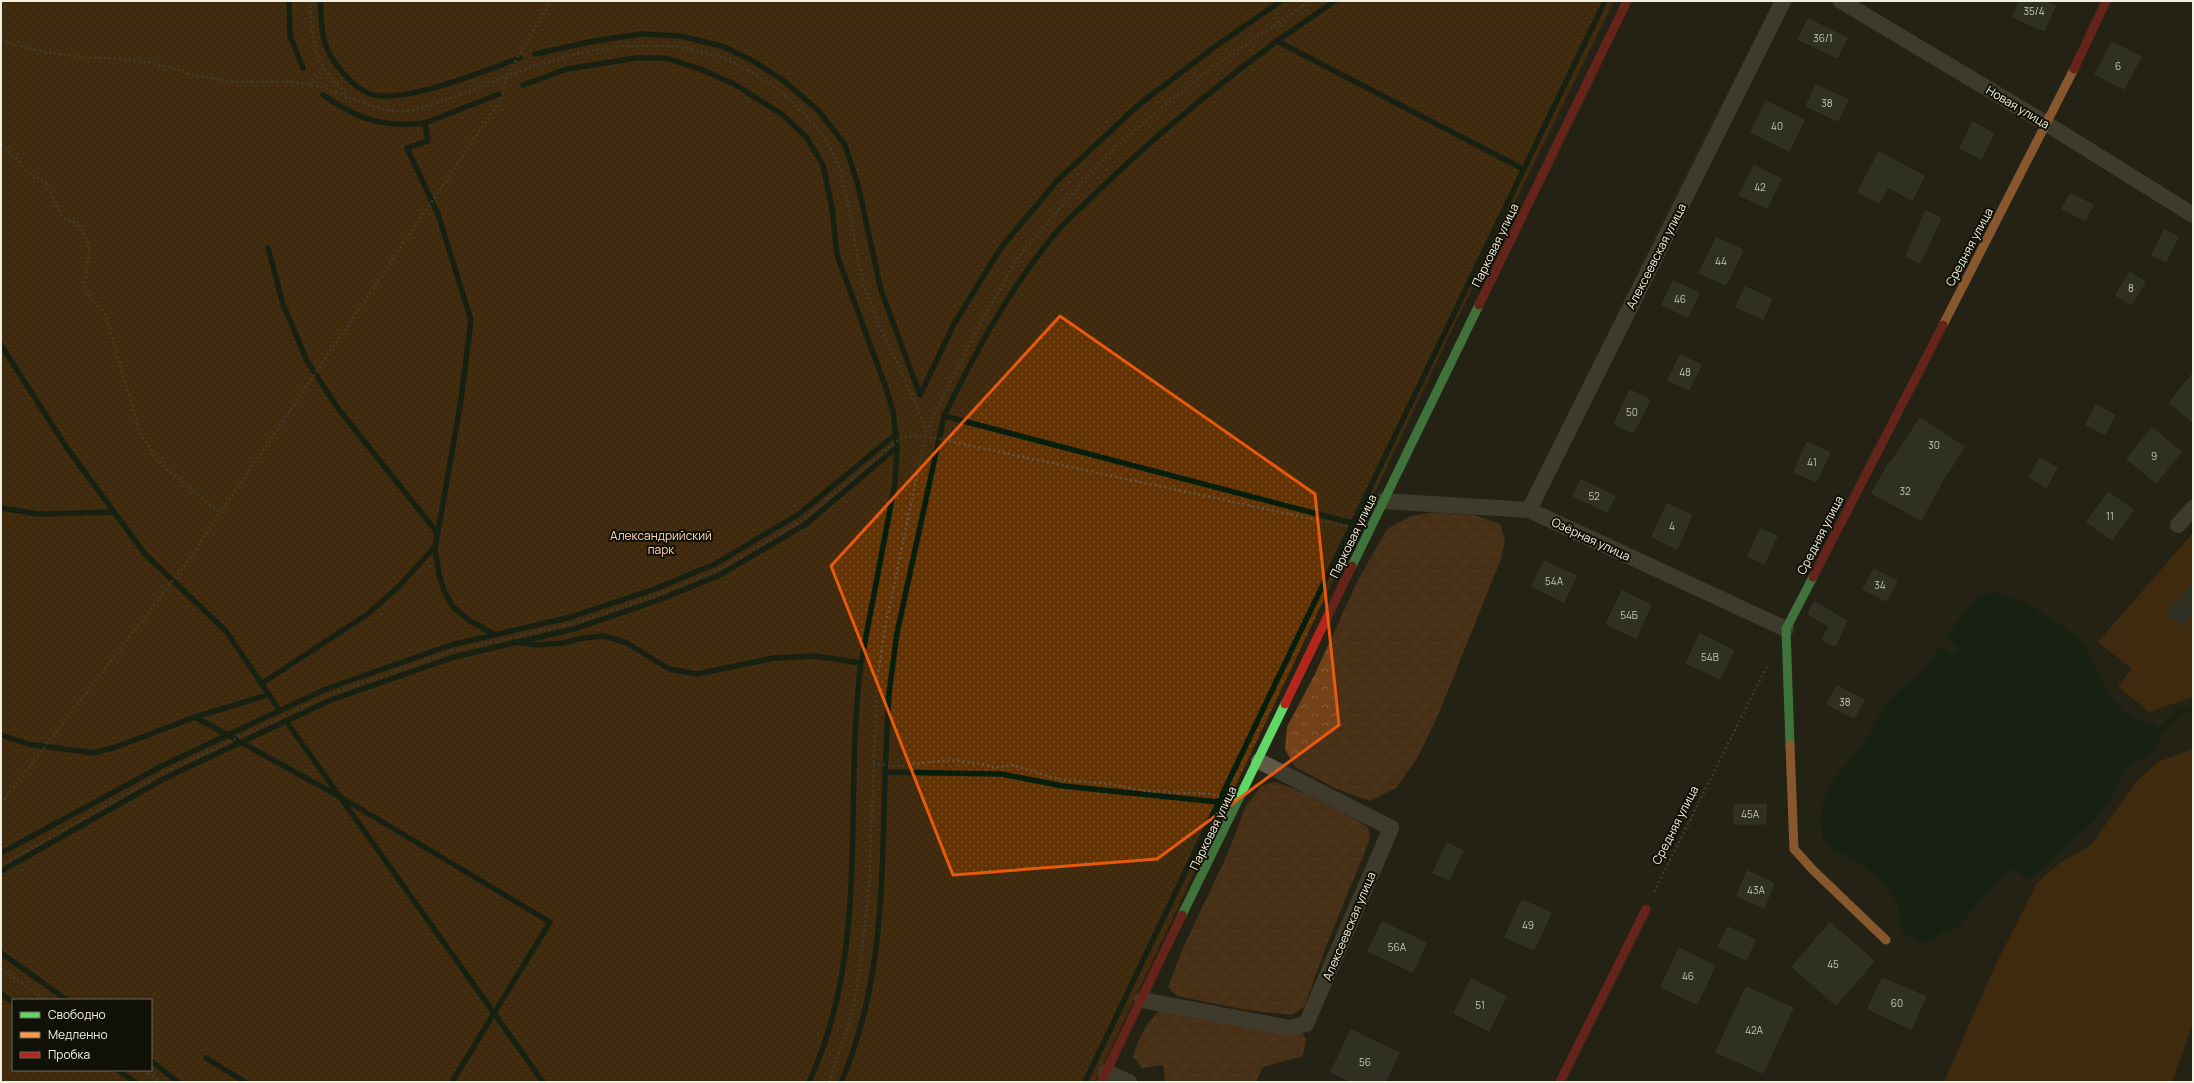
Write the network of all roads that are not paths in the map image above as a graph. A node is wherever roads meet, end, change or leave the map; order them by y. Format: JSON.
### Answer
{"nodes":[{"id":1,"x":1627,"y":1,"type":"edge"},
{"id":2,"x":1783,"y":1,"type":"edge"},
{"id":3,"x":1841,"y":1,"type":"edge"},
{"id":4,"x":2106,"y":1,"type":"edge"},
{"id":5,"x":2047,"y":124,"type":"junction"},
{"id":6,"x":2193,"y":215,"type":"edge"},
{"id":7,"x":1383,"y":501,"type":"junction"},
{"id":8,"x":2193,"y":508,"type":"edge"},
{"id":9,"x":1529,"y":510,"type":"junction"},
{"id":10,"x":2178,"y":525,"type":"dead end"},
{"id":11,"x":1786,"y":629,"type":"junction"},
{"id":12,"x":1259,"y":761,"type":"junction"},
{"id":13,"x":1646,"y":909,"type":"road end"},
{"id":14,"x":1886,"y":940,"type":"dead end"},
{"id":15,"x":1142,"y":1000,"type":"junction"},
{"id":16,"x":1103,"y":1077,"type":"edge"},
{"id":17,"x":1129,"y":1082,"type":"edge"},
{"id":18,"x":1560,"y":1082,"type":"edge"}],
"edges":[{"from":1,"to":7,"type":"street","name":"Парковая улица"},
{"from":2,"to":9,"type":"street","name":"Алексеевская улица"},
{"from":3,"to":5,"type":"street","name":"Новая улица"},
{"from":4,"to":5,"type":"street","name":"Средняя улица"},
{"from":5,"to":6,"type":"street","name":"Новая улица"},
{"from":5,"to":11,"type":"street","name":"Средняя улица"},
{"from":7,"to":9,"type":"street","name":"Озёрная улица"},
{"from":7,"to":12,"type":"street","name":"Парковая улица"},
{"from":8,"to":10,"type":"street"},
{"from":9,"to":11,"type":"street","name":"Озёрная улица"},
{"from":11,"to":14,"type":"street"},
{"from":12,"to":15,"type":"street","name":"Парковая улица"},
{"from":12,"to":15,"type":"street","name":"Алексеевская улица"},
{"from":13,"to":18,"type":"street"},
{"from":15,"to":16,"type":"street","name":"Парковая улица"},
{"from":16,"to":17,"type":"street"}]}
